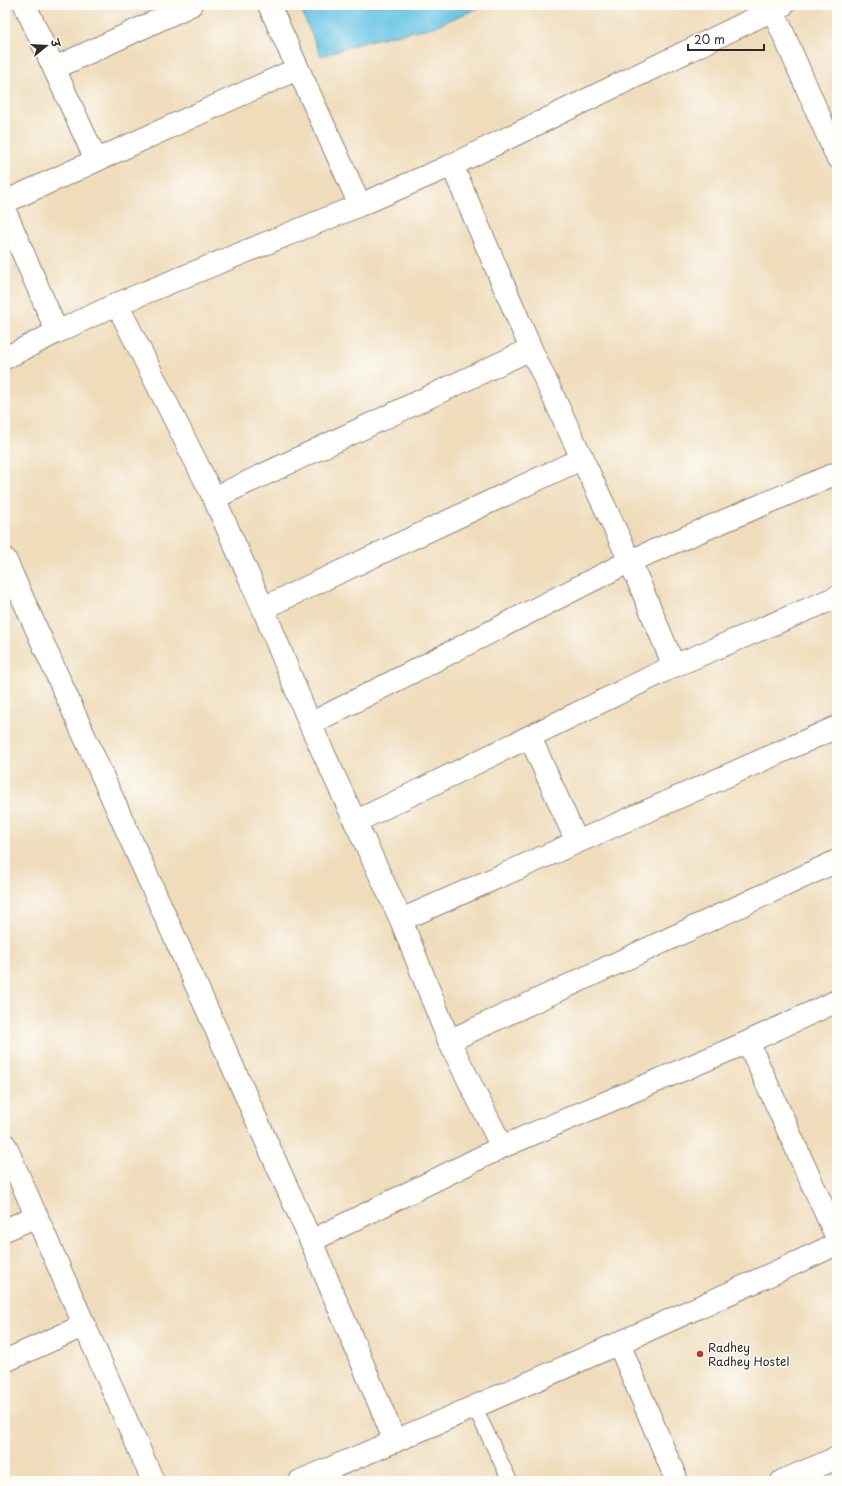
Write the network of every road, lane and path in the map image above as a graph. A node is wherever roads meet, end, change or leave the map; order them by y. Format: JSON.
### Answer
{"nodes":[{"id":1,"x":25,"y":5,"type":"edge"},
{"id":2,"x":192,"y":5,"type":"edge"},
{"id":3,"x":269,"y":5,"type":"edge"},
{"id":4,"x":778,"y":8,"type":"edge"},
{"id":5,"x":55,"y":68,"type":"junction"},
{"id":6,"x":297,"y":69,"type":"junction"},
{"id":7,"x":837,"y":157,"type":"edge"},
{"id":8,"x":96,"y":160,"type":"junction"},
{"id":9,"x":452,"y":165,"type":"junction"},
{"id":10,"x":5,"y":202,"type":"edge"},
{"id":11,"x":360,"y":205,"type":"junction"},
{"id":12,"x":5,"y":211,"type":"edge"},
{"id":13,"x":117,"y":304,"type":"junction"},
{"id":14,"x":57,"y":332,"type":"junction"},
{"id":15,"x":531,"y":349,"type":"junction"},
{"id":16,"x":5,"y":358,"type":"edge"},
{"id":17,"x":583,"y":458,"type":"junction"},
{"id":18,"x":837,"y":473,"type":"edge"},
{"id":19,"x":214,"y":498,"type":"junction"},
{"id":20,"x":5,"y":559,"type":"edge"},
{"id":21,"x":630,"y":561,"type":"junction"},
{"id":22,"x":837,"y":597,"type":"edge"},
{"id":23,"x":263,"y":608,"type":"junction"},
{"id":24,"x":674,"y":666,"type":"junction"},
{"id":25,"x":310,"y":724,"type":"junction"},
{"id":26,"x":837,"y":727,"type":"edge"},
{"id":27,"x":530,"y":737,"type":"junction"},
{"id":28,"x":355,"y":822,"type":"junction"},
{"id":29,"x":577,"y":842,"type":"junction"},
{"id":30,"x":837,"y":861,"type":"edge"},
{"id":31,"x":401,"y":920,"type":"junction"},
{"id":32,"x":837,"y":1002,"type":"edge"},
{"id":33,"x":449,"y":1041,"type":"junction"},
{"id":34,"x":748,"y":1042,"type":"junction"},
{"id":35,"x":5,"y":1145,"type":"edge"},
{"id":36,"x":502,"y":1147,"type":"junction"},
{"id":37,"x":36,"y":1216,"type":"junction"},
{"id":38,"x":5,"y":1230,"type":"edge"},
{"id":39,"x":837,"y":1238,"type":"edge"},
{"id":40,"x":311,"y":1241,"type":"junction"},
{"id":41,"x":837,"y":1244,"type":"edge"},
{"id":42,"x":84,"y":1325,"type":"junction"},
{"id":43,"x":619,"y":1344,"type":"junction"},
{"id":44,"x":5,"y":1361,"type":"edge"},
{"id":45,"x":475,"y":1408,"type":"junction"},
{"id":46,"x":395,"y":1442,"type":"junction"},
{"id":47,"x":837,"y":1458,"type":"edge"},
{"id":48,"x":153,"y":1481,"type":"edge"},
{"id":49,"x":300,"y":1481,"type":"edge"},
{"id":50,"x":510,"y":1481,"type":"edge"},
{"id":51,"x":677,"y":1481,"type":"edge"},
{"id":52,"x":782,"y":1481,"type":"edge"}],
"edges":[{"from":1,"to":5,"type":"street"},
{"from":2,"to":5,"type":"street"},
{"from":3,"to":6,"type":"street"},
{"from":4,"to":7,"type":"street"},
{"from":4,"to":9,"type":"street"},
{"from":5,"to":8,"type":"street"},
{"from":6,"to":8,"type":"street"},
{"from":6,"to":11,"type":"street"},
{"from":8,"to":10,"type":"street"},
{"from":9,"to":11,"type":"street"},
{"from":9,"to":15,"type":"street"},
{"from":11,"to":13,"type":"street"},
{"from":12,"to":14,"type":"street"},
{"from":13,"to":14,"type":"street"},
{"from":13,"to":19,"type":"street"},
{"from":14,"to":16,"type":"street"},
{"from":15,"to":17,"type":"street"},
{"from":15,"to":19,"type":"street"},
{"from":17,"to":21,"type":"street"},
{"from":17,"to":23,"type":"street"},
{"from":18,"to":21,"type":"street"},
{"from":19,"to":23,"type":"street"},
{"from":20,"to":40,"type":"street"},
{"from":21,"to":24,"type":"street"},
{"from":21,"to":25,"type":"street"},
{"from":22,"to":24,"type":"street"},
{"from":23,"to":25,"type":"street"},
{"from":24,"to":27,"type":"street"},
{"from":25,"to":28,"type":"street"},
{"from":26,"to":29,"type":"street"},
{"from":27,"to":28,"type":"street"},
{"from":27,"to":29,"type":"street"},
{"from":28,"to":31,"type":"street"},
{"from":29,"to":31,"type":"street"},
{"from":30,"to":33,"type":"street"},
{"from":31,"to":33,"type":"street"},
{"from":32,"to":34,"type":"street"},
{"from":33,"to":36,"type":"street"},
{"from":34,"to":36,"type":"street"},
{"from":34,"to":39,"type":"street"},
{"from":35,"to":37,"type":"street"},
{"from":36,"to":40,"type":"street"},
{"from":37,"to":38,"type":"street"},
{"from":37,"to":42,"type":"street"},
{"from":40,"to":46,"type":"street"},
{"from":41,"to":43,"type":"street"},
{"from":42,"to":44,"type":"street"},
{"from":42,"to":48,"type":"street"},
{"from":43,"to":45,"type":"street"},
{"from":43,"to":51,"type":"street"},
{"from":45,"to":46,"type":"street"},
{"from":45,"to":50,"type":"lane"},
{"from":46,"to":49,"type":"street"},
{"from":47,"to":52,"type":"street"}]}
